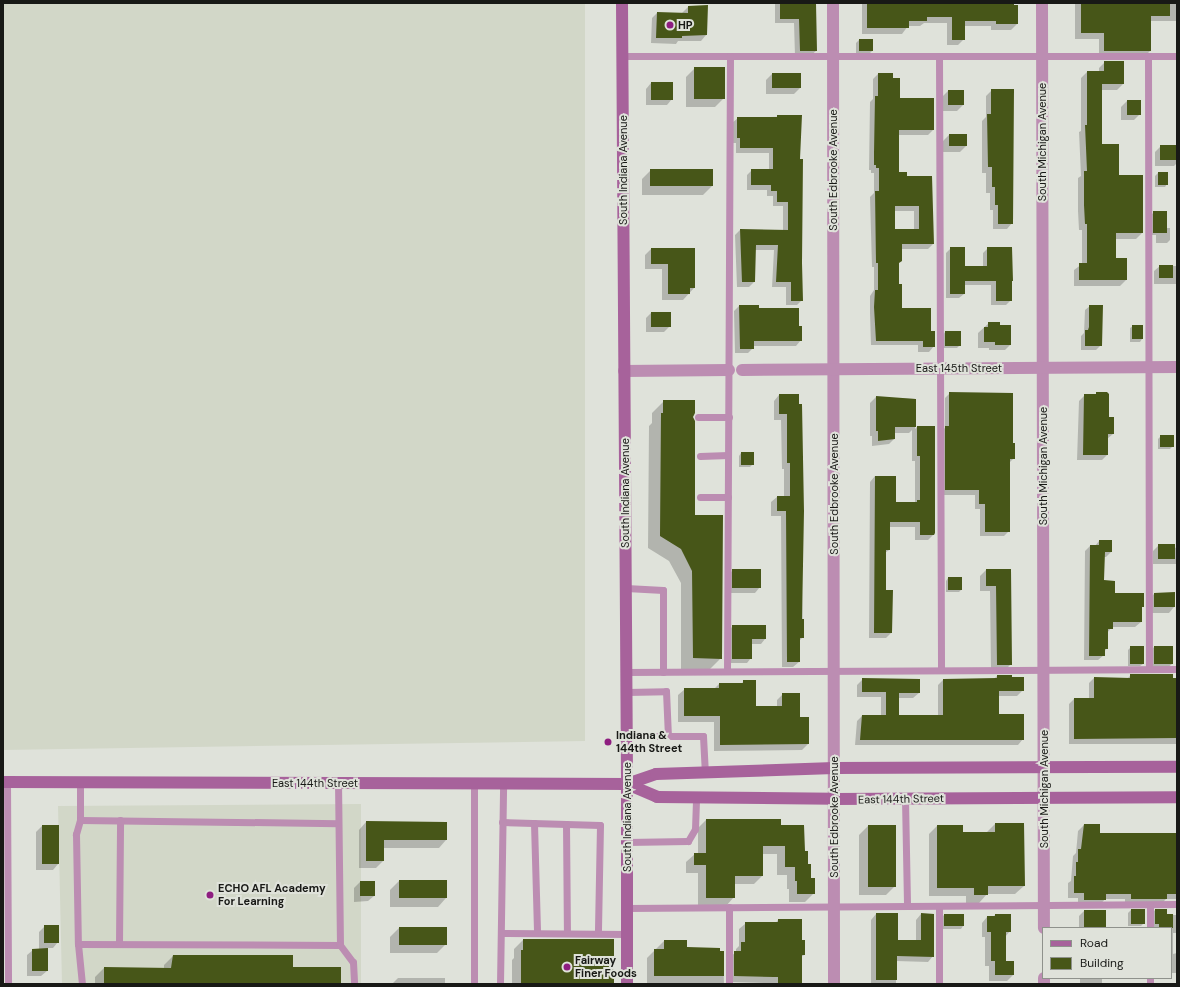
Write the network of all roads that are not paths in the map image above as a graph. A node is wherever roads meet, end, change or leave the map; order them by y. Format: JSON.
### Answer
{"nodes":[{"id":1,"x":622,"y":3,"type":"edge"},
{"id":2,"x":833,"y":3,"type":"edge"},
{"id":3,"x":1042,"y":3,"type":"edge"},
{"id":4,"x":622,"y":56,"type":"junction"},
{"id":5,"x":730,"y":56,"type":"junction"},
{"id":6,"x":833,"y":56,"type":"junction"},
{"id":7,"x":939,"y":56,"type":"junction"},
{"id":8,"x":1042,"y":56,"type":"junction"},
{"id":9,"x":1148,"y":56,"type":"junction"},
{"id":10,"x":1177,"y":56,"type":"edge"},
{"id":11,"x":1177,"y":366,"type":"edge"},
{"id":12,"x":1148,"y":367,"type":"junction"},
{"id":13,"x":940,"y":368,"type":"junction"},
{"id":14,"x":1042,"y":368,"type":"junction"},
{"id":15,"x":834,"y":369,"type":"junction"},
{"id":16,"x":729,"y":370,"type":"junction"},
{"id":17,"x":742,"y":370,"type":"dead end"},
{"id":18,"x":624,"y":371,"type":"junction"},
{"id":19,"x":698,"y":417,"type":"dead end"},
{"id":20,"x":729,"y":417,"type":"junction"},
{"id":21,"x":728,"y":455,"type":"junction"},
{"id":22,"x":700,"y":456,"type":"dead end"},
{"id":23,"x":700,"y":497,"type":"dead end"},
{"id":24,"x":728,"y":497,"type":"junction"},
{"id":25,"x":626,"y":588,"type":"junction"},
{"id":26,"x":1149,"y":669,"type":"junction"},
{"id":27,"x":1177,"y":669,"type":"edge"},
{"id":28,"x":941,"y":670,"type":"junction"},
{"id":29,"x":1043,"y":670,"type":"junction"},
{"id":30,"x":727,"y":671,"type":"junction"},
{"id":31,"x":834,"y":671,"type":"junction"},
{"id":32,"x":626,"y":672,"type":"junction"},
{"id":33,"x":663,"y":672,"type":"junction"},
{"id":34,"x":627,"y":692,"type":"junction"},
{"id":35,"x":627,"y":736,"type":"junction"},
{"id":36,"x":668,"y":736,"type":"junction"},
{"id":37,"x":1044,"y":767,"type":"junction"},
{"id":38,"x":1177,"y":767,"type":"edge"},
{"id":39,"x":834,"y":768,"type":"junction"},
{"id":40,"x":705,"y":773,"type":"junction"},
{"id":41,"x":5,"y":782,"type":"edge"},
{"id":42,"x":80,"y":782,"type":"junction"},
{"id":43,"x":338,"y":783,"type":"junction"},
{"id":44,"x":474,"y":784,"type":"junction"},
{"id":45,"x":503,"y":784,"type":"junction"},
{"id":46,"x":627,"y":784,"type":"junction"},
{"id":47,"x":696,"y":796,"type":"junction"},
{"id":48,"x":1177,"y":797,"type":"edge"},
{"id":49,"x":1044,"y":798,"type":"junction"},
{"id":50,"x":834,"y":799,"type":"junction"},
{"id":51,"x":905,"y":799,"type":"junction"},
{"id":52,"x":80,"y":820,"type":"junction"},
{"id":53,"x":120,"y":820,"type":"junction"},
{"id":54,"x":502,"y":822,"type":"junction"},
{"id":55,"x":338,"y":823,"type":"junction"},
{"id":56,"x":534,"y":823,"type":"junction"},
{"id":57,"x":566,"y":824,"type":"junction"},
{"id":58,"x":627,"y":842,"type":"junction"},
{"id":59,"x":1177,"y":904,"type":"edge"},
{"id":60,"x":1044,"y":905,"type":"junction"},
{"id":61,"x":1150,"y":905,"type":"junction"},
{"id":62,"x":907,"y":906,"type":"junction"},
{"id":63,"x":939,"y":906,"type":"junction"},
{"id":64,"x":729,"y":907,"type":"junction"},
{"id":65,"x":834,"y":907,"type":"junction"},
{"id":66,"x":627,"y":908,"type":"junction"},
{"id":67,"x":1044,"y":927,"type":"edge"},
{"id":68,"x":1150,"y":927,"type":"edge"},
{"id":69,"x":501,"y":933,"type":"junction"},
{"id":70,"x":537,"y":933,"type":"junction"},
{"id":71,"x":567,"y":933,"type":"junction"},
{"id":72,"x":598,"y":933,"type":"junction"},
{"id":73,"x":627,"y":934,"type":"junction"},
{"id":74,"x":78,"y":944,"type":"junction"},
{"id":75,"x":119,"y":944,"type":"junction"},
{"id":76,"x":340,"y":945,"type":"junction"},
{"id":77,"x":8,"y":984,"type":"edge"},
{"id":78,"x":82,"y":984,"type":"edge"},
{"id":79,"x":354,"y":984,"type":"edge"},
{"id":80,"x":474,"y":984,"type":"edge"},
{"id":81,"x":500,"y":984,"type":"edge"},
{"id":82,"x":627,"y":984,"type":"edge"},
{"id":83,"x":729,"y":984,"type":"edge"},
{"id":84,"x":834,"y":984,"type":"edge"},
{"id":85,"x":939,"y":984,"type":"edge"}],
"edges":[{"from":1,"to":4,"type":"street","name":"South Indiana Avenue"},
{"from":2,"to":6,"type":"street","name":"South Edbrooke Avenue"},
{"from":3,"to":8,"type":"street","name":"South Michigan Avenue"},
{"from":4,"to":5,"type":"lane"},
{"from":4,"to":18,"type":"street","name":"South Indiana Avenue"},
{"from":5,"to":6,"type":"lane"},
{"from":5,"to":16,"type":"lane"},
{"from":6,"to":7,"type":"lane"},
{"from":6,"to":15,"type":"street","name":"South Edbrooke Avenue"},
{"from":7,"to":8,"type":"lane"},
{"from":7,"to":13,"type":"lane"},
{"from":8,"to":9,"type":"lane"},
{"from":8,"to":14,"type":"street","name":"South Michigan Avenue"},
{"from":9,"to":10,"type":"lane"},
{"from":9,"to":12,"type":"lane"},
{"from":11,"to":12,"type":"street","name":"East 145th Street"},
{"from":12,"to":14,"type":"street","name":"East 145th Street"},
{"from":12,"to":26,"type":"lane"},
{"from":13,"to":14,"type":"street","name":"East 145th Street"},
{"from":13,"to":15,"type":"street","name":"East 145th Street"},
{"from":13,"to":28,"type":"lane"},
{"from":14,"to":29,"type":"street","name":"South Michigan Avenue"},
{"from":15,"to":17,"type":"street","name":"East 145th Street"},
{"from":15,"to":31,"type":"street","name":"South Edbrooke Avenue"},
{"from":16,"to":18,"type":"street"},
{"from":16,"to":20,"type":"lane"},
{"from":18,"to":25,"type":"street","name":"South Indiana Avenue"},
{"from":19,"to":20,"type":"lane"},
{"from":20,"to":21,"type":"lane"},
{"from":21,"to":22,"type":"lane"},
{"from":21,"to":24,"type":"lane"},
{"from":23,"to":24,"type":"lane"},
{"from":24,"to":30,"type":"lane"},
{"from":25,"to":32,"type":"street","name":"South Indiana Avenue"},
{"from":25,"to":33,"type":"lane"},
{"from":26,"to":27,"type":"lane"},
{"from":26,"to":29,"type":"lane"},
{"from":28,"to":29,"type":"lane"},
{"from":28,"to":31,"type":"lane"},
{"from":29,"to":37,"type":"street","name":"South Michigan Avenue"},
{"from":30,"to":31,"type":"lane"},
{"from":30,"to":33,"type":"lane"},
{"from":31,"to":39,"type":"street","name":"South Edbrooke Avenue"},
{"from":32,"to":33,"type":"lane"},
{"from":32,"to":34,"type":"street","name":"South Indiana Avenue"},
{"from":34,"to":35,"type":"street","name":"South Indiana Avenue"},
{"from":34,"to":36,"type":"lane"},
{"from":35,"to":36,"type":"lane"},
{"from":35,"to":46,"type":"street","name":"South Indiana Avenue"},
{"from":36,"to":40,"type":"lane"},
{"from":37,"to":38,"type":"street","name":"East 144th Street"},
{"from":37,"to":39,"type":"street","name":"East 144th Street"},
{"from":37,"to":49,"type":"street","name":"South Michigan Avenue"},
{"from":39,"to":40,"type":"street","name":"East 144th Street"},
{"from":39,"to":50,"type":"street","name":"South Edbrooke Avenue"},
{"from":40,"to":46,"type":"street","name":"East 144th Street"},
{"from":41,"to":42,"type":"street","name":"East 144th Street"},
{"from":41,"to":77,"type":"lane"},
{"from":42,"to":43,"type":"street","name":"East 144th Street"},
{"from":42,"to":52,"type":"lane"},
{"from":43,"to":44,"type":"street","name":"East 144th Street"},
{"from":43,"to":55,"type":"lane"},
{"from":44,"to":45,"type":"street","name":"East 144th Street"},
{"from":44,"to":80,"type":"lane"},
{"from":45,"to":46,"type":"street","name":"East 144th Street"},
{"from":45,"to":54,"type":"lane"},
{"from":46,"to":47,"type":"street","name":"East 144th Street"},
{"from":46,"to":58,"type":"street","name":"South Indiana Avenue"},
{"from":47,"to":50,"type":"street","name":"East 144th Street"},
{"from":47,"to":58,"type":"lane"},
{"from":48,"to":49,"type":"street","name":"East 144th Street"},
{"from":49,"to":51,"type":"street","name":"East 144th Street"},
{"from":49,"to":60,"type":"street","name":"South Michigan Avenue"},
{"from":50,"to":51,"type":"street","name":"East 144th Street"},
{"from":50,"to":65,"type":"street","name":"South Edbrooke Avenue"},
{"from":51,"to":62,"type":"lane"},
{"from":52,"to":53,"type":"lane"},
{"from":52,"to":74,"type":"lane"},
{"from":53,"to":55,"type":"lane"},
{"from":53,"to":75,"type":"lane"},
{"from":54,"to":56,"type":"lane"},
{"from":54,"to":69,"type":"lane"},
{"from":55,"to":76,"type":"lane"},
{"from":56,"to":57,"type":"lane"},
{"from":56,"to":70,"type":"lane"},
{"from":57,"to":71,"type":"lane"},
{"from":57,"to":72,"type":"lane"},
{"from":58,"to":66,"type":"street","name":"South Indiana Avenue"},
{"from":59,"to":61,"type":"lane"},
{"from":60,"to":61,"type":"lane"},
{"from":60,"to":63,"type":"lane"},
{"from":60,"to":67,"type":"street","name":"South Michigan Avenue"},
{"from":61,"to":68,"type":"lane"},
{"from":62,"to":63,"type":"lane"},
{"from":62,"to":65,"type":"lane"},
{"from":63,"to":85,"type":"lane"},
{"from":64,"to":65,"type":"lane"},
{"from":64,"to":66,"type":"lane"},
{"from":64,"to":83,"type":"lane"},
{"from":65,"to":84,"type":"street","name":"South Edbrooke Avenue"},
{"from":66,"to":73,"type":"street","name":"South Indiana Avenue"},
{"from":69,"to":70,"type":"lane"},
{"from":69,"to":81,"type":"lane"},
{"from":70,"to":71,"type":"lane"},
{"from":71,"to":72,"type":"lane"},
{"from":72,"to":73,"type":"lane"},
{"from":73,"to":82,"type":"street","name":"South Indiana Avenue"},
{"from":74,"to":75,"type":"lane"},
{"from":74,"to":78,"type":"lane"},
{"from":75,"to":76,"type":"lane"},
{"from":76,"to":79,"type":"lane"}]}
